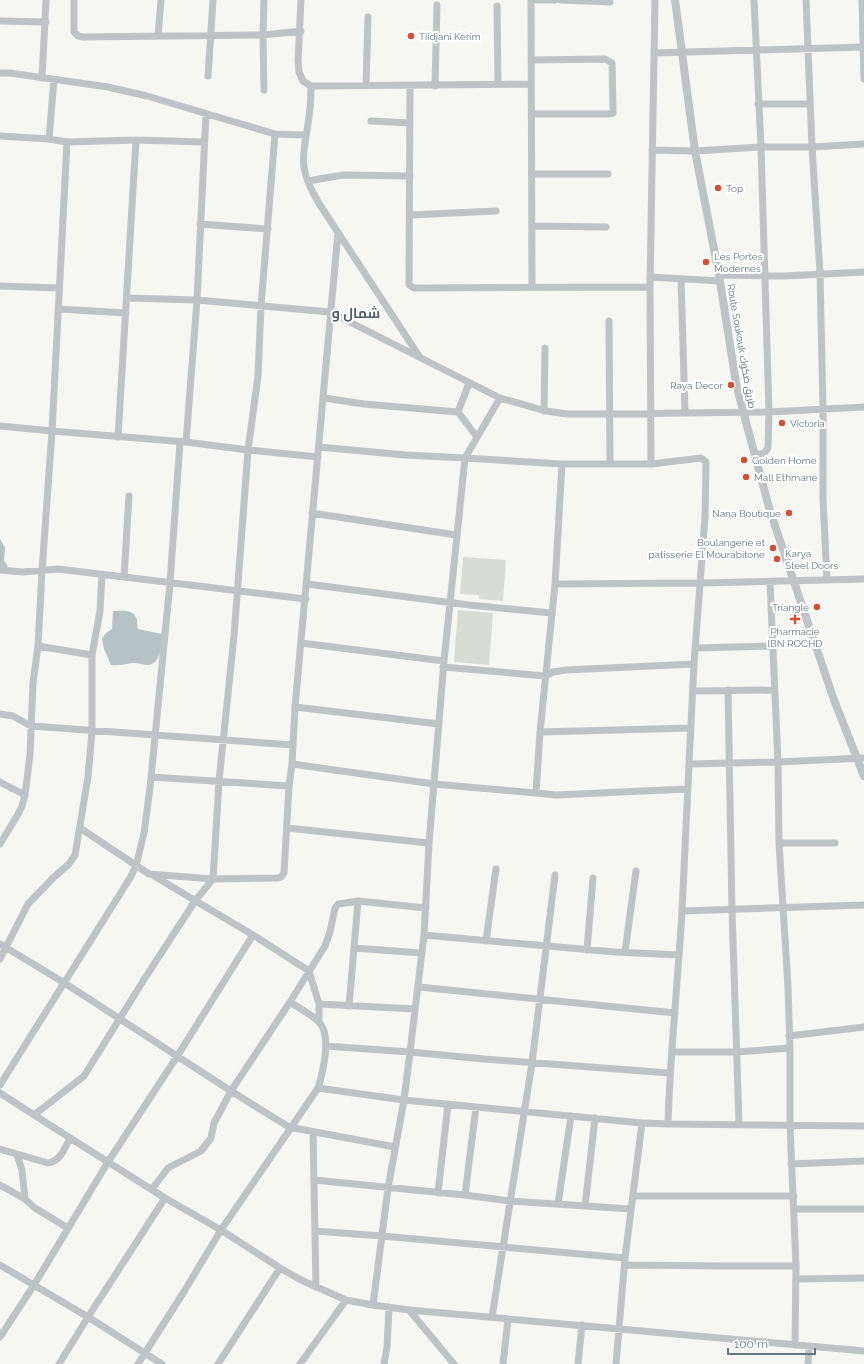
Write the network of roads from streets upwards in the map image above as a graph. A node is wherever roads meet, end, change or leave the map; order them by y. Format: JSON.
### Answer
{"nodes":[{"id":1,"x":46,"y":0,"type":"edge"},
{"id":2,"x":74,"y":0,"type":"edge"},
{"id":3,"x":160,"y":0,"type":"edge"},
{"id":4,"x":213,"y":0,"type":"edge"},
{"id":5,"x":264,"y":0,"type":"edge"},
{"id":6,"x":302,"y":0,"type":"edge"},
{"id":7,"x":531,"y":0,"type":"edge"},
{"id":8,"x":555,"y":0,"type":"edge"},
{"id":9,"x":560,"y":0,"type":"edge"},
{"id":10,"x":655,"y":0,"type":"edge"},
{"id":11,"x":675,"y":0,"type":"edge"},
{"id":12,"x":754,"y":0,"type":"edge"},
{"id":13,"x":806,"y":0,"type":"edge"},
{"id":14,"x":862,"y":0,"type":"edge"},
{"id":15,"x":610,"y":2,"type":"dead end"},
{"id":16,"x":437,"y":5,"type":"dead end"},
{"id":17,"x":497,"y":6,"type":"dead end"},
{"id":18,"x":368,"y":17,"type":"dead end"},
{"id":19,"x":0,"y":21,"type":"edge"},
{"id":20,"x":46,"y":22,"type":"junction"},
{"id":21,"x":301,"y":32,"type":"junction"},
{"id":22,"x":210,"y":35,"type":"junction"},
{"id":23,"x":263,"y":35,"type":"junction"},
{"id":24,"x":158,"y":36,"type":"junction"},
{"id":25,"x":863,"y":47,"type":"edge"},
{"id":26,"x":808,"y":49,"type":"junction"},
{"id":27,"x":756,"y":50,"type":"junction"},
{"id":28,"x":682,"y":53,"type":"junction"},
{"id":29,"x":654,"y":54,"type":"junction"},
{"id":30,"x":531,"y":60,"type":"junction"},
{"id":31,"x":0,"y":73,"type":"edge"},
{"id":32,"x":208,"y":76,"type":"dead end"},
{"id":33,"x":42,"y":78,"type":"junction"},
{"id":34,"x":54,"y":80,"type":"junction"},
{"id":35,"x":864,"y":80,"type":"edge"},
{"id":36,"x":498,"y":84,"type":"junction"},
{"id":37,"x":532,"y":84,"type":"junction"},
{"id":38,"x":366,"y":85,"type":"junction"},
{"id":39,"x":311,"y":86,"type":"junction"},
{"id":40,"x":410,"y":86,"type":"junction"},
{"id":41,"x":435,"y":86,"type":"junction"},
{"id":42,"x":264,"y":90,"type":"dead end"},
{"id":43,"x":758,"y":104,"type":"junction"},
{"id":44,"x":810,"y":104,"type":"junction"},
{"id":45,"x":206,"y":114,"type":"junction"},
{"id":46,"x":532,"y":114,"type":"junction"},
{"id":47,"x":371,"y":121,"type":"dead end"},
{"id":48,"x":410,"y":123,"type":"junction"},
{"id":49,"x":274,"y":134,"type":"junction"},
{"id":50,"x":0,"y":136,"type":"edge"},
{"id":51,"x":306,"y":136,"type":"junction"},
{"id":52,"x":49,"y":139,"type":"junction"},
{"id":53,"x":136,"y":140,"type":"junction"},
{"id":54,"x":67,"y":142,"type":"junction"},
{"id":55,"x":204,"y":142,"type":"junction"},
{"id":56,"x":864,"y":144,"type":"edge"},
{"id":57,"x":812,"y":147,"type":"junction"},
{"id":58,"x":761,"y":148,"type":"junction"},
{"id":59,"x":652,"y":150,"type":"junction"},
{"id":60,"x":695,"y":151,"type":"junction"},
{"id":61,"x":532,"y":174,"type":"junction"},
{"id":62,"x":608,"y":174,"type":"dead end"},
{"id":63,"x":410,"y":176,"type":"junction"},
{"id":64,"x":308,"y":181,"type":"junction"},
{"id":65,"x":496,"y":211,"type":"dead end"},
{"id":66,"x":410,"y":215,"type":"junction"},
{"id":67,"x":200,"y":224,"type":"junction"},
{"id":68,"x":532,"y":226,"type":"junction"},
{"id":69,"x":606,"y":227,"type":"dead end"},
{"id":70,"x":268,"y":229,"type":"junction"},
{"id":71,"x":338,"y":232,"type":"junction"},
{"id":72,"x":864,"y":272,"type":"edge"},
{"id":73,"x":820,"y":273,"type":"junction"},
{"id":74,"x":764,"y":276,"type":"junction"},
{"id":75,"x":650,"y":278,"type":"junction"},
{"id":76,"x":720,"y":278,"type":"junction"},
{"id":77,"x":681,"y":279,"type":"junction"},
{"id":78,"x":0,"y":286,"type":"edge"},
{"id":79,"x":532,"y":287,"type":"junction"},
{"id":80,"x":650,"y":287,"type":"junction"},
{"id":81,"x":59,"y":288,"type":"junction"},
{"id":82,"x":127,"y":298,"type":"junction"},
{"id":83,"x":197,"y":300,"type":"junction"},
{"id":84,"x":261,"y":306,"type":"junction"},
{"id":85,"x":59,"y":310,"type":"junction"},
{"id":86,"x":330,"y":312,"type":"junction"},
{"id":87,"x":126,"y":313,"type":"junction"},
{"id":88,"x":609,"y":321,"type":"dead end"},
{"id":89,"x":545,"y":348,"type":"dead end"},
{"id":90,"x":420,"y":358,"type":"junction"},
{"id":91,"x":469,"y":383,"type":"junction"},
{"id":92,"x":324,"y":398,"type":"junction"},
{"id":93,"x":500,"y":398,"type":"junction"},
{"id":94,"x":864,"y":407,"type":"edge"},
{"id":95,"x":823,"y":409,"type":"junction"},
{"id":96,"x":544,"y":411,"type":"junction"},
{"id":97,"x":743,"y":411,"type":"junction"},
{"id":98,"x":458,"y":412,"type":"junction"},
{"id":99,"x":685,"y":412,"type":"junction"},
{"id":100,"x":769,"y":412,"type":"junction"},
{"id":101,"x":609,"y":414,"type":"junction"},
{"id":102,"x":650,"y":414,"type":"junction"},
{"id":103,"x":0,"y":426,"type":"edge"},
{"id":104,"x":52,"y":431,"type":"junction"},
{"id":105,"x":118,"y":437,"type":"junction"},
{"id":106,"x":477,"y":437,"type":"junction"},
{"id":107,"x":183,"y":442,"type":"junction"},
{"id":108,"x":319,"y":447,"type":"junction"},
{"id":109,"x":248,"y":450,"type":"junction"},
{"id":110,"x":755,"y":455,"type":"junction"},
{"id":111,"x":318,"y":457,"type":"junction"},
{"id":112,"x":465,"y":458,"type":"junction"},
{"id":113,"x":562,"y":464,"type":"junction"},
{"id":114,"x":610,"y":464,"type":"junction"},
{"id":115,"x":651,"y":464,"type":"junction"},
{"id":116,"x":129,"y":496,"type":"dead end"},
{"id":117,"x":312,"y":513,"type":"junction"},
{"id":118,"x":456,"y":535,"type":"junction"},
{"id":119,"x":0,"y":570,"type":"edge"},
{"id":120,"x":42,"y":571,"type":"junction"},
{"id":121,"x":102,"y":574,"type":"junction"},
{"id":122,"x":124,"y":577,"type":"junction"},
{"id":123,"x":827,"y":580,"type":"junction"},
{"id":124,"x":864,"y":580,"type":"edge"},
{"id":125,"x":795,"y":581,"type":"junction"},
{"id":126,"x":770,"y":582,"type":"junction"},
{"id":127,"x":170,"y":583,"type":"junction"},
{"id":128,"x":701,"y":583,"type":"junction"},
{"id":129,"x":307,"y":584,"type":"junction"},
{"id":130,"x":555,"y":584,"type":"junction"},
{"id":131,"x":238,"y":591,"type":"junction"},
{"id":132,"x":306,"y":599,"type":"junction"},
{"id":133,"x":450,"y":602,"type":"junction"},
{"id":134,"x":551,"y":613,"type":"junction"},
{"id":135,"x":301,"y":643,"type":"junction"},
{"id":136,"x":38,"y":646,"type":"junction"},
{"id":137,"x":772,"y":646,"type":"junction"},
{"id":138,"x":696,"y":648,"type":"junction"},
{"id":139,"x":92,"y":655,"type":"junction"},
{"id":140,"x":444,"y":664,"type":"junction"},
{"id":141,"x":694,"y":664,"type":"junction"},
{"id":142,"x":546,"y":676,"type":"junction"},
{"id":143,"x":728,"y":690,"type":"junction"},
{"id":144,"x":774,"y":690,"type":"junction"},
{"id":145,"x":693,"y":691,"type":"junction"},
{"id":146,"x":295,"y":707,"type":"junction"},
{"id":147,"x":0,"y":714,"type":"edge"},
{"id":148,"x":439,"y":724,"type":"junction"},
{"id":149,"x":31,"y":726,"type":"junction"},
{"id":150,"x":691,"y":728,"type":"junction"},
{"id":151,"x":92,"y":731,"type":"junction"},
{"id":152,"x":540,"y":732,"type":"junction"},
{"id":153,"x":156,"y":736,"type":"junction"},
{"id":154,"x":223,"y":740,"type":"junction"},
{"id":155,"x":293,"y":745,"type":"junction"},
{"id":156,"x":860,"y":758,"type":"edge"},
{"id":157,"x":778,"y":762,"type":"junction"},
{"id":158,"x":292,"y":764,"type":"junction"},
{"id":159,"x":689,"y":764,"type":"junction"},
{"id":160,"x":730,"y":764,"type":"junction"},
{"id":161,"x":864,"y":776,"type":"edge"},
{"id":162,"x":151,"y":777,"type":"junction"},
{"id":163,"x":218,"y":781,"type":"junction"},
{"id":164,"x":0,"y":782,"type":"edge"},
{"id":165,"x":434,"y":784,"type":"junction"},
{"id":166,"x":289,"y":786,"type":"junction"},
{"id":167,"x":687,"y":789,"type":"junction"},
{"id":168,"x":536,"y":793,"type":"junction"},
{"id":169,"x":25,"y":795,"type":"junction"},
{"id":170,"x":80,"y":828,"type":"junction"},
{"id":171,"x":287,"y":828,"type":"junction"},
{"id":172,"x":429,"y":843,"type":"junction"},
{"id":173,"x":779,"y":843,"type":"junction"},
{"id":174,"x":835,"y":843,"type":"dead end"},
{"id":175,"x":0,"y":844,"type":"edge"},
{"id":176,"x":136,"y":866,"type":"junction"},
{"id":177,"x":496,"y":869,"type":"dead end"},
{"id":178,"x":636,"y":871,"type":"dead end"},
{"id":179,"x":152,"y":875,"type":"junction"},
{"id":180,"x":555,"y":875,"type":"dead end"},
{"id":181,"x":593,"y":878,"type":"dead end"},
{"id":182,"x":213,"y":879,"type":"junction"},
{"id":183,"x":195,"y":901,"type":"junction"},
{"id":184,"x":358,"y":901,"type":"junction"},
{"id":185,"x":864,"y":905,"type":"edge"},
{"id":186,"x":426,"y":908,"type":"junction"},
{"id":187,"x":782,"y":908,"type":"junction"},
{"id":188,"x":732,"y":910,"type":"junction"},
{"id":189,"x":682,"y":911,"type":"junction"},
{"id":190,"x":253,"y":935,"type":"junction"},
{"id":191,"x":424,"y":935,"type":"junction"},
{"id":192,"x":486,"y":941,"type":"junction"},
{"id":193,"x":3,"y":946,"type":"edge"},
{"id":194,"x":546,"y":946,"type":"junction"},
{"id":195,"x":354,"y":948,"type":"junction"},
{"id":196,"x":587,"y":950,"type":"junction"},
{"id":197,"x":625,"y":952,"type":"junction"},
{"id":198,"x":421,"y":953,"type":"junction"},
{"id":199,"x":679,"y":955,"type":"junction"},
{"id":200,"x":0,"y":959,"type":"edge"},
{"id":201,"x":309,"y":972,"type":"junction"},
{"id":202,"x":63,"y":982,"type":"junction"},
{"id":203,"x":419,"y":987,"type":"junction"},
{"id":204,"x":539,"y":999,"type":"junction"},
{"id":205,"x":290,"y":1002,"type":"junction"},
{"id":206,"x":319,"y":1004,"type":"junction"},
{"id":207,"x":349,"y":1006,"type":"junction"},
{"id":208,"x":415,"y":1009,"type":"junction"},
{"id":209,"x":675,"y":1013,"type":"junction"},
{"id":210,"x":119,"y":1019,"type":"junction"},
{"id":211,"x":319,"y":1022,"type":"junction"},
{"id":212,"x":864,"y":1027,"type":"edge"},
{"id":213,"x":789,"y":1036,"type":"junction"},
{"id":214,"x":326,"y":1046,"type":"junction"},
{"id":215,"x":790,"y":1048,"type":"junction"},
{"id":216,"x":410,"y":1052,"type":"junction"},
{"id":217,"x":672,"y":1052,"type":"junction"},
{"id":218,"x":736,"y":1052,"type":"junction"},
{"id":219,"x":178,"y":1055,"type":"junction"},
{"id":220,"x":532,"y":1063,"type":"junction"},
{"id":221,"x":669,"y":1073,"type":"junction"},
{"id":222,"x":0,"y":1085,"type":"edge"},
{"id":223,"x":318,"y":1088,"type":"junction"},
{"id":224,"x":231,"y":1091,"type":"junction"},
{"id":225,"x":0,"y":1093,"type":"edge"},
{"id":226,"x":404,"y":1100,"type":"junction"},
{"id":227,"x":448,"y":1104,"type":"junction"},
{"id":228,"x":476,"y":1107,"type":"junction"},
{"id":229,"x":524,"y":1112,"type":"junction"},
{"id":230,"x":34,"y":1115,"type":"junction"},
{"id":231,"x":570,"y":1116,"type":"junction"},
{"id":232,"x":595,"y":1118,"type":"junction"},
{"id":233,"x":642,"y":1123,"type":"junction"},
{"id":234,"x":668,"y":1124,"type":"junction"},
{"id":235,"x":738,"y":1124,"type":"junction"},
{"id":236,"x":790,"y":1126,"type":"junction"},
{"id":237,"x":864,"y":1126,"type":"edge"},
{"id":238,"x":290,"y":1127,"type":"junction"},
{"id":239,"x":312,"y":1132,"type":"junction"},
{"id":240,"x":70,"y":1138,"type":"junction"},
{"id":241,"x":395,"y":1146,"type":"junction"},
{"id":242,"x":0,"y":1149,"type":"edge"},
{"id":243,"x":17,"y":1155,"type":"junction"},
{"id":244,"x":864,"y":1161,"type":"edge"},
{"id":245,"x":108,"y":1162,"type":"junction"},
{"id":246,"x":792,"y":1164,"type":"junction"},
{"id":247,"x":314,"y":1180,"type":"junction"},
{"id":248,"x":0,"y":1185,"type":"edge"},
{"id":249,"x":388,"y":1188,"type":"junction"},
{"id":250,"x":152,"y":1189,"type":"junction"},
{"id":251,"x":438,"y":1192,"type":"junction"},
{"id":252,"x":465,"y":1195,"type":"junction"},
{"id":253,"x":634,"y":1196,"type":"junction"},
{"id":254,"x":794,"y":1196,"type":"junction"},
{"id":255,"x":25,"y":1198,"type":"junction"},
{"id":256,"x":165,"y":1198,"type":"junction"},
{"id":257,"x":510,"y":1201,"type":"junction"},
{"id":258,"x":558,"y":1204,"type":"junction"},
{"id":259,"x":585,"y":1206,"type":"junction"},
{"id":260,"x":631,"y":1208,"type":"junction"},
{"id":261,"x":795,"y":1209,"type":"junction"},
{"id":262,"x":864,"y":1209,"type":"edge"},
{"id":263,"x":68,"y":1228,"type":"junction"},
{"id":264,"x":221,"y":1230,"type":"junction"},
{"id":265,"x":315,"y":1231,"type":"junction"},
{"id":266,"x":382,"y":1236,"type":"junction"},
{"id":267,"x":503,"y":1248,"type":"junction"},
{"id":268,"x":625,"y":1262,"type":"junction"},
{"id":269,"x":0,"y":1265,"type":"edge"},
{"id":270,"x":796,"y":1266,"type":"junction"},
{"id":271,"x":280,"y":1268,"type":"junction"},
{"id":272,"x":796,"y":1278,"type":"junction"},
{"id":273,"x":864,"y":1278,"type":"edge"},
{"id":274,"x":34,"y":1285,"type":"junction"},
{"id":275,"x":316,"y":1287,"type":"junction"},
{"id":276,"x":346,"y":1300,"type":"junction"},
{"id":277,"x":373,"y":1305,"type":"junction"},
{"id":278,"x":389,"y":1308,"type":"junction"},
{"id":279,"x":409,"y":1310,"type":"junction"},
{"id":280,"x":88,"y":1316,"type":"junction"},
{"id":281,"x":492,"y":1318,"type":"junction"},
{"id":282,"x":508,"y":1319,"type":"junction"},
{"id":283,"x":582,"y":1325,"type":"junction"},
{"id":284,"x":620,"y":1329,"type":"junction"},
{"id":285,"x":0,"y":1337,"type":"edge"},
{"id":286,"x":795,"y":1345,"type":"junction"},
{"id":287,"x":809,"y":1346,"type":"junction"},
{"id":288,"x":864,"y":1351,"type":"edge"},
{"id":289,"x":145,"y":1353,"type":"junction"},
{"id":290,"x":450,"y":1362,"type":"edge"},
{"id":291,"x":59,"y":1364,"type":"edge"},
{"id":292,"x":138,"y":1364,"type":"edge"},
{"id":293,"x":162,"y":1364,"type":"edge"},
{"id":294,"x":218,"y":1364,"type":"edge"},
{"id":295,"x":300,"y":1364,"type":"edge"},
{"id":296,"x":384,"y":1364,"type":"edge"},
{"id":297,"x":503,"y":1364,"type":"edge"},
{"id":298,"x":578,"y":1364,"type":"edge"},
{"id":299,"x":616,"y":1364,"type":"edge"},
{"id":300,"x":808,"y":1364,"type":"edge"}],
"edges":[{"from":1,"to":20,"type":"street"},
{"from":2,"to":24,"type":"street"},
{"from":3,"to":24,"type":"street"},
{"from":4,"to":22,"type":"street"},
{"from":5,"to":23,"type":"street"},
{"from":6,"to":21,"type":"street"},
{"from":7,"to":8,"type":"street"},
{"from":7,"to":30,"type":"street"},
{"from":9,"to":15,"type":"street"},
{"from":10,"to":29,"type":"street"},
{"from":11,"to":28,"type":"street","name":"Route Soukouk طريق صكوك"},
{"from":12,"to":27,"type":"street"},
{"from":13,"to":26,"type":"street"},
{"from":14,"to":25,"type":"street"},
{"from":16,"to":41,"type":"street"},
{"from":17,"to":36,"type":"street"},
{"from":18,"to":38,"type":"street"},
{"from":19,"to":20,"type":"street"},
{"from":20,"to":33,"type":"street"},
{"from":21,"to":23,"type":"street"},
{"from":21,"to":39,"type":"street"},
{"from":22,"to":23,"type":"street"},
{"from":22,"to":24,"type":"street"},
{"from":22,"to":32,"type":"street"},
{"from":23,"to":42,"type":"street"},
{"from":25,"to":26,"type":"street"},
{"from":25,"to":35,"type":"street"},
{"from":26,"to":27,"type":"street"},
{"from":26,"to":44,"type":"street"},
{"from":27,"to":28,"type":"street"},
{"from":27,"to":43,"type":"street"},
{"from":28,"to":29,"type":"street"},
{"from":28,"to":60,"type":"street","name":"Route Soukouk طريق صكوك"},
{"from":29,"to":59,"type":"street"},
{"from":30,"to":37,"type":"street"},
{"from":30,"to":46,"type":"street"},
{"from":31,"to":33,"type":"street"},
{"from":33,"to":34,"type":"street"},
{"from":34,"to":45,"type":"street"},
{"from":34,"to":52,"type":"street"},
{"from":36,"to":37,"type":"street"},
{"from":36,"to":41,"type":"street"},
{"from":37,"to":46,"type":"street"},
{"from":38,"to":39,"type":"street"},
{"from":38,"to":40,"type":"street"},
{"from":39,"to":51,"type":"street"},
{"from":40,"to":41,"type":"street"},
{"from":40,"to":48,"type":"street"},
{"from":43,"to":44,"type":"street"},
{"from":43,"to":58,"type":"street"},
{"from":44,"to":57,"type":"street"},
{"from":45,"to":49,"type":"street"},
{"from":45,"to":55,"type":"street"},
{"from":46,"to":61,"type":"street"},
{"from":47,"to":48,"type":"street"},
{"from":48,"to":63,"type":"street"},
{"from":49,"to":51,"type":"street"},
{"from":49,"to":70,"type":"street"},
{"from":50,"to":52,"type":"street"},
{"from":51,"to":64,"type":"street"},
{"from":52,"to":54,"type":"street"},
{"from":53,"to":54,"type":"street"},
{"from":53,"to":55,"type":"street"},
{"from":53,"to":82,"type":"street"},
{"from":54,"to":81,"type":"street"},
{"from":55,"to":67,"type":"street"},
{"from":56,"to":57,"type":"street"},
{"from":57,"to":58,"type":"street"},
{"from":57,"to":73,"type":"street"},
{"from":58,"to":60,"type":"street"},
{"from":58,"to":74,"type":"street"},
{"from":59,"to":60,"type":"street"},
{"from":59,"to":75,"type":"street"},
{"from":60,"to":76,"type":"street","name":"Route Soukouk طريق صكوك"},
{"from":61,"to":62,"type":"street"},
{"from":61,"to":68,"type":"street"},
{"from":63,"to":64,"type":"street"},
{"from":63,"to":66,"type":"street"},
{"from":64,"to":71,"type":"street"},
{"from":65,"to":66,"type":"street"},
{"from":66,"to":79,"type":"street"},
{"from":67,"to":70,"type":"street"},
{"from":67,"to":83,"type":"street"},
{"from":68,"to":69,"type":"street"},
{"from":68,"to":79,"type":"street"},
{"from":70,"to":84,"type":"street"},
{"from":71,"to":86,"type":"street"},
{"from":71,"to":90,"type":"street"},
{"from":72,"to":73,"type":"street"},
{"from":73,"to":74,"type":"street"},
{"from":73,"to":95,"type":"street"},
{"from":74,"to":76,"type":"street"},
{"from":74,"to":100,"type":"street"},
{"from":75,"to":77,"type":"street"},
{"from":75,"to":80,"type":"street"},
{"from":76,"to":77,"type":"street"},
{"from":76,"to":97,"type":"street","name":"Route Soukouk طريق صكوك"},
{"from":77,"to":99,"type":"street"},
{"from":78,"to":81,"type":"street"},
{"from":79,"to":80,"type":"street"},
{"from":80,"to":102,"type":"street"},
{"from":81,"to":85,"type":"street"},
{"from":82,"to":83,"type":"street"},
{"from":82,"to":87,"type":"street"},
{"from":83,"to":84,"type":"street"},
{"from":83,"to":107,"type":"street"},
{"from":84,"to":86,"type":"street"},
{"from":84,"to":109,"type":"street"},
{"from":85,"to":87,"type":"street"},
{"from":85,"to":104,"type":"street"},
{"from":86,"to":90,"type":"street"},
{"from":86,"to":92,"type":"street"},
{"from":87,"to":105,"type":"street"},
{"from":88,"to":101,"type":"street"},
{"from":89,"to":96,"type":"street"},
{"from":90,"to":91,"type":"street"},
{"from":91,"to":93,"type":"street"},
{"from":91,"to":98,"type":"street"},
{"from":92,"to":98,"type":"street"},
{"from":92,"to":108,"type":"street"},
{"from":93,"to":96,"type":"street"},
{"from":93,"to":106,"type":"street"},
{"from":94,"to":95,"type":"street"},
{"from":95,"to":100,"type":"street"},
{"from":95,"to":123,"type":"street"},
{"from":96,"to":101,"type":"street"},
{"from":97,"to":99,"type":"street"},
{"from":97,"to":100,"type":"street"},
{"from":97,"to":110,"type":"street","name":"Route Soukouk طريق صكوك"},
{"from":98,"to":106,"type":"street"},
{"from":99,"to":102,"type":"street"},
{"from":100,"to":110,"type":"street"},
{"from":101,"to":102,"type":"street"},
{"from":101,"to":114,"type":"street"},
{"from":102,"to":115,"type":"street"},
{"from":103,"to":104,"type":"street"},
{"from":104,"to":105,"type":"street"},
{"from":104,"to":120,"type":"street"},
{"from":105,"to":107,"type":"street"},
{"from":106,"to":112,"type":"street"},
{"from":107,"to":109,"type":"street"},
{"from":107,"to":127,"type":"street"},
{"from":108,"to":111,"type":"street"},
{"from":108,"to":112,"type":"street"},
{"from":109,"to":111,"type":"street"},
{"from":109,"to":131,"type":"street"},
{"from":110,"to":125,"type":"street","name":"Route Soukouk طريق صكوك"},
{"from":111,"to":117,"type":"street"},
{"from":112,"to":113,"type":"street"},
{"from":112,"to":118,"type":"street"},
{"from":113,"to":114,"type":"street"},
{"from":113,"to":130,"type":"street"},
{"from":114,"to":115,"type":"street"},
{"from":115,"to":128,"type":"street"},
{"from":116,"to":122,"type":"street"},
{"from":117,"to":118,"type":"street"},
{"from":117,"to":129,"type":"street"},
{"from":118,"to":133,"type":"street"},
{"from":119,"to":120,"type":"street"},
{"from":120,"to":121,"type":"street"},
{"from":120,"to":136,"type":"street"},
{"from":121,"to":122,"type":"street"},
{"from":121,"to":139,"type":"street"},
{"from":122,"to":127,"type":"street"},
{"from":123,"to":124,"type":"street"},
{"from":123,"to":125,"type":"street"},
{"from":125,"to":126,"type":"street"},
{"from":125,"to":156,"type":"street","name":"Route Soukouk طريق صكوك"},
{"from":126,"to":128,"type":"street"},
{"from":126,"to":137,"type":"street"},
{"from":127,"to":131,"type":"street"},
{"from":127,"to":153,"type":"street"},
{"from":128,"to":130,"type":"street"},
{"from":128,"to":138,"type":"street"},
{"from":129,"to":132,"type":"street"},
{"from":129,"to":133,"type":"street"},
{"from":130,"to":134,"type":"street"},
{"from":131,"to":132,"type":"street"},
{"from":131,"to":154,"type":"street"},
{"from":132,"to":135,"type":"street"},
{"from":133,"to":134,"type":"street"},
{"from":133,"to":140,"type":"street"},
{"from":134,"to":142,"type":"street"},
{"from":135,"to":140,"type":"street"},
{"from":135,"to":146,"type":"street"},
{"from":136,"to":139,"type":"street"},
{"from":136,"to":149,"type":"street"},
{"from":137,"to":138,"type":"street"},
{"from":137,"to":144,"type":"street"},
{"from":138,"to":141,"type":"street"},
{"from":139,"to":151,"type":"street"},
{"from":140,"to":142,"type":"street"},
{"from":140,"to":148,"type":"street"},
{"from":141,"to":142,"type":"street"},
{"from":141,"to":145,"type":"street"},
{"from":142,"to":152,"type":"street"},
{"from":143,"to":144,"type":"street"},
{"from":143,"to":145,"type":"street"},
{"from":143,"to":160,"type":"street"},
{"from":144,"to":157,"type":"street"},
{"from":145,"to":150,"type":"street"},
{"from":146,"to":148,"type":"street"},
{"from":146,"to":155,"type":"street"},
{"from":147,"to":149,"type":"street"},
{"from":148,"to":165,"type":"street"},
{"from":149,"to":151,"type":"street"},
{"from":149,"to":169,"type":"street"},
{"from":150,"to":152,"type":"street"},
{"from":150,"to":159,"type":"street"},
{"from":151,"to":153,"type":"street"},
{"from":151,"to":170,"type":"street"},
{"from":152,"to":168,"type":"street"},
{"from":153,"to":154,"type":"street"},
{"from":153,"to":162,"type":"street"},
{"from":154,"to":155,"type":"street"},
{"from":154,"to":163,"type":"street"},
{"from":155,"to":158,"type":"street"},
{"from":156,"to":157,"type":"street"},
{"from":156,"to":161,"type":"street","name":"Route Soukouk طريق صكوك"},
{"from":157,"to":160,"type":"street"},
{"from":157,"to":173,"type":"street"},
{"from":158,"to":165,"type":"street"},
{"from":158,"to":166,"type":"street"},
{"from":159,"to":160,"type":"street"},
{"from":159,"to":167,"type":"street"},
{"from":160,"to":188,"type":"street"},
{"from":162,"to":163,"type":"street"},
{"from":162,"to":176,"type":"street"},
{"from":163,"to":166,"type":"street"},
{"from":163,"to":182,"type":"street"},
{"from":164,"to":169,"type":"street"},
{"from":165,"to":168,"type":"street"},
{"from":165,"to":172,"type":"street"},
{"from":166,"to":171,"type":"street"},
{"from":167,"to":168,"type":"street"},
{"from":167,"to":189,"type":"street"},
{"from":169,"to":175,"type":"street"},
{"from":170,"to":176,"type":"street"},
{"from":170,"to":193,"type":"street"},
{"from":171,"to":172,"type":"street"},
{"from":171,"to":182,"type":"street"},
{"from":172,"to":186,"type":"street"},
{"from":173,"to":174,"type":"street"},
{"from":173,"to":187,"type":"street"},
{"from":176,"to":179,"type":"street"},
{"from":176,"to":202,"type":"street"},
{"from":177,"to":192,"type":"street"},
{"from":178,"to":197,"type":"street"},
{"from":179,"to":182,"type":"street"},
{"from":179,"to":183,"type":"street"},
{"from":180,"to":194,"type":"street"},
{"from":181,"to":196,"type":"street"},
{"from":182,"to":183,"type":"street"},
{"from":183,"to":190,"type":"street"},
{"from":183,"to":210,"type":"street"},
{"from":184,"to":186,"type":"street"},
{"from":184,"to":195,"type":"street"},
{"from":184,"to":201,"type":"street"},
{"from":185,"to":187,"type":"street"},
{"from":186,"to":191,"type":"street"},
{"from":187,"to":188,"type":"street"},
{"from":187,"to":213,"type":"street"},
{"from":188,"to":189,"type":"street"},
{"from":188,"to":218,"type":"street"},
{"from":189,"to":199,"type":"street"},
{"from":190,"to":201,"type":"street"},
{"from":190,"to":219,"type":"street"},
{"from":191,"to":192,"type":"street"},
{"from":191,"to":198,"type":"street"},
{"from":192,"to":194,"type":"street"},
{"from":193,"to":200,"type":"street"},
{"from":193,"to":202,"type":"street"},
{"from":194,"to":196,"type":"street"},
{"from":194,"to":204,"type":"street"},
{"from":195,"to":198,"type":"street"},
{"from":195,"to":207,"type":"street"},
{"from":196,"to":197,"type":"street"},
{"from":197,"to":199,"type":"street"},
{"from":198,"to":203,"type":"street"},
{"from":199,"to":209,"type":"street"},
{"from":201,"to":205,"type":"street"},
{"from":201,"to":206,"type":"street"},
{"from":202,"to":210,"type":"street"},
{"from":202,"to":222,"type":"street"},
{"from":203,"to":204,"type":"street"},
{"from":203,"to":208,"type":"street"},
{"from":204,"to":209,"type":"street"},
{"from":204,"to":220,"type":"street"},
{"from":205,"to":211,"type":"street"},
{"from":205,"to":224,"type":"street"},
{"from":206,"to":207,"type":"street"},
{"from":206,"to":211,"type":"street"},
{"from":207,"to":208,"type":"street"},
{"from":208,"to":216,"type":"street"},
{"from":209,"to":217,"type":"street"},
{"from":210,"to":219,"type":"street"},
{"from":210,"to":230,"type":"street"},
{"from":211,"to":214,"type":"street"},
{"from":212,"to":213,"type":"street"},
{"from":213,"to":215,"type":"street"},
{"from":214,"to":216,"type":"street"},
{"from":214,"to":223,"type":"street"},
{"from":215,"to":218,"type":"street"},
{"from":215,"to":236,"type":"street"},
{"from":216,"to":220,"type":"street"},
{"from":216,"to":226,"type":"street"},
{"from":217,"to":218,"type":"street"},
{"from":217,"to":221,"type":"street"},
{"from":218,"to":235,"type":"street"},
{"from":219,"to":224,"type":"street"},
{"from":219,"to":245,"type":"street"},
{"from":220,"to":221,"type":"street"},
{"from":220,"to":229,"type":"street"},
{"from":221,"to":234,"type":"street"},
{"from":223,"to":226,"type":"street"},
{"from":223,"to":238,"type":"street"},
{"from":224,"to":238,"type":"street"},
{"from":224,"to":250,"type":"street"},
{"from":225,"to":230,"type":"street"},
{"from":226,"to":227,"type":"street"},
{"from":226,"to":241,"type":"street"},
{"from":227,"to":228,"type":"street"},
{"from":227,"to":251,"type":"street"},
{"from":228,"to":229,"type":"street"},
{"from":228,"to":252,"type":"street"},
{"from":229,"to":231,"type":"street"},
{"from":229,"to":257,"type":"street"},
{"from":230,"to":240,"type":"street"},
{"from":231,"to":232,"type":"street"},
{"from":231,"to":258,"type":"street"},
{"from":232,"to":233,"type":"street"},
{"from":232,"to":259,"type":"street"},
{"from":233,"to":234,"type":"street"},
{"from":233,"to":253,"type":"street"},
{"from":234,"to":235,"type":"street"},
{"from":235,"to":236,"type":"street"},
{"from":236,"to":237,"type":"street"},
{"from":236,"to":246,"type":"street"},
{"from":238,"to":239,"type":"street"},
{"from":238,"to":264,"type":"street"},
{"from":239,"to":241,"type":"street"},
{"from":239,"to":247,"type":"street"},
{"from":240,"to":243,"type":"street"},
{"from":240,"to":245,"type":"street"},
{"from":241,"to":249,"type":"street"},
{"from":242,"to":243,"type":"street"},
{"from":243,"to":255,"type":"street"},
{"from":244,"to":246,"type":"street"},
{"from":245,"to":250,"type":"street"},
{"from":245,"to":263,"type":"street"},
{"from":246,"to":254,"type":"street"},
{"from":247,"to":249,"type":"street"},
{"from":247,"to":265,"type":"street"},
{"from":248,"to":255,"type":"street"},
{"from":249,"to":251,"type":"street"},
{"from":249,"to":266,"type":"street"},
{"from":250,"to":256,"type":"street"},
{"from":251,"to":252,"type":"street"},
{"from":252,"to":257,"type":"street"},
{"from":253,"to":254,"type":"street"},
{"from":253,"to":260,"type":"street"},
{"from":254,"to":261,"type":"street"},
{"from":255,"to":263,"type":"street"},
{"from":256,"to":264,"type":"street"},
{"from":256,"to":280,"type":"street"},
{"from":257,"to":258,"type":"street"},
{"from":257,"to":267,"type":"street"},
{"from":258,"to":259,"type":"street"},
{"from":259,"to":260,"type":"street"},
{"from":260,"to":268,"type":"street"},
{"from":261,"to":262,"type":"street"},
{"from":261,"to":270,"type":"street"},
{"from":263,"to":274,"type":"street"},
{"from":264,"to":271,"type":"street"},
{"from":264,"to":289,"type":"street"},
{"from":265,"to":266,"type":"street"},
{"from":265,"to":275,"type":"street"},
{"from":266,"to":267,"type":"street"},
{"from":266,"to":277,"type":"street"},
{"from":267,"to":268,"type":"street"},
{"from":267,"to":281,"type":"street"},
{"from":268,"to":270,"type":"street"},
{"from":268,"to":284,"type":"street"},
{"from":269,"to":274,"type":"street"},
{"from":270,"to":272,"type":"street"},
{"from":271,"to":275,"type":"street"},
{"from":271,"to":294,"type":"street"},
{"from":272,"to":273,"type":"street"},
{"from":272,"to":286,"type":"street"},
{"from":274,"to":280,"type":"street"},
{"from":274,"to":285,"type":"street"},
{"from":275,"to":276,"type":"street"},
{"from":276,"to":277,"type":"street"},
{"from":276,"to":295,"type":"street"},
{"from":277,"to":278,"type":"street"},
{"from":278,"to":279,"type":"street"},
{"from":278,"to":296,"type":"street"},
{"from":279,"to":281,"type":"street"},
{"from":279,"to":290,"type":"street"},
{"from":280,"to":289,"type":"street"},
{"from":280,"to":291,"type":"street"},
{"from":281,"to":282,"type":"street"},
{"from":282,"to":283,"type":"street"},
{"from":282,"to":297,"type":"street"},
{"from":283,"to":284,"type":"street"},
{"from":283,"to":298,"type":"street"},
{"from":284,"to":286,"type":"street"},
{"from":284,"to":299,"type":"street"},
{"from":286,"to":287,"type":"street"},
{"from":287,"to":288,"type":"street"},
{"from":287,"to":300,"type":"street"},
{"from":289,"to":292,"type":"street"},
{"from":289,"to":293,"type":"street"}]}
